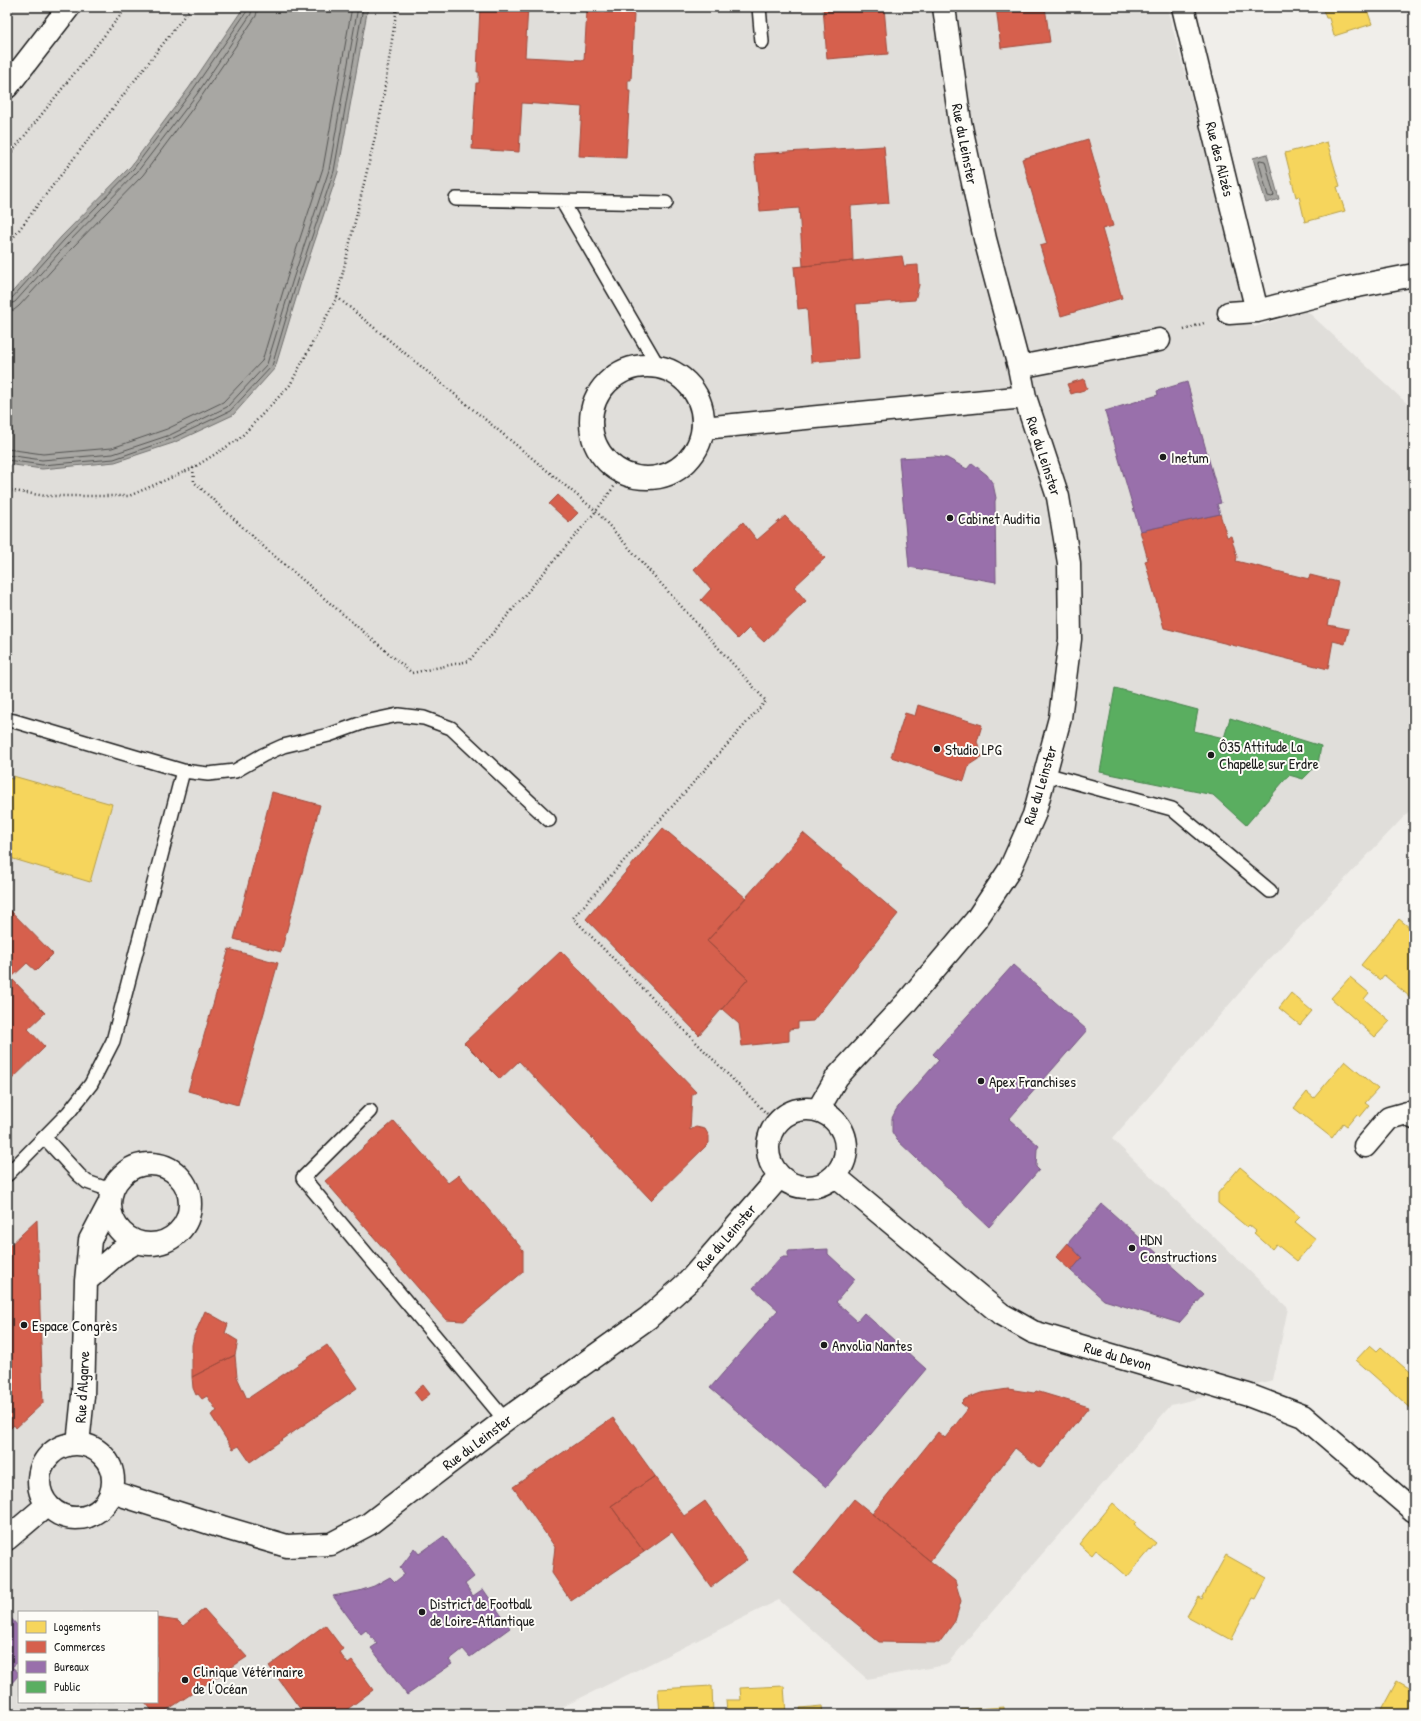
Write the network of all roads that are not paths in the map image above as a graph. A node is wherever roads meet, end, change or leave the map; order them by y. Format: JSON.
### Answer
{"nodes":[{"id":1,"x":69,"y":7,"type":"edge"},
{"id":2,"x":759,"y":7,"type":"edge"},
{"id":3,"x":944,"y":7,"type":"edge"},
{"id":4,"x":1183,"y":7,"type":"edge"},
{"id":5,"x":53,"y":26,"type":"junction"},
{"id":6,"x":762,"y":42,"type":"dead end"},
{"id":7,"x":7,"y":73,"type":"edge"},
{"id":8,"x":7,"y":87,"type":"edge"},
{"id":9,"x":456,"y":198,"type":"dead end"},
{"id":10,"x":562,"y":201,"type":"junction"},
{"id":11,"x":666,"y":203,"type":"dead end"},
{"id":12,"x":1414,"y":275,"type":"edge"},
{"id":13,"x":1257,"y":311,"type":"junction"},
{"id":14,"x":1229,"y":313,"type":"road end"},
{"id":15,"x":1159,"y":340,"type":"road end"},
{"id":16,"x":658,"y":366,"type":"junction"},
{"id":17,"x":1019,"y":367,"type":"junction"},
{"id":18,"x":1025,"y":397,"type":"junction"},
{"id":19,"x":703,"y":428,"type":"junction"},
{"id":20,"x":7,"y":720,"type":"edge"},
{"id":21,"x":183,"y":771,"type":"junction"},
{"id":22,"x":1045,"y":774,"type":"junction"},
{"id":23,"x":549,"y":820,"type":"dead end"},
{"id":24,"x":1270,"y":891,"type":"dead end"},
{"id":25,"x":818,"y":1110,"type":"junction"},
{"id":26,"x":370,"y":1111,"type":"dead end"},
{"id":27,"x":1414,"y":1118,"type":"edge"},
{"id":28,"x":45,"y":1138,"type":"junction"},
{"id":29,"x":1365,"y":1146,"type":"dead end"},
{"id":30,"x":7,"y":1175,"type":"edge"},
{"id":31,"x":780,"y":1176,"type":"junction"},
{"id":32,"x":835,"y":1176,"type":"junction"},
{"id":33,"x":111,"y":1196,"type":"junction"},
{"id":34,"x":136,"y":1242,"type":"junction"},
{"id":35,"x":86,"y":1281,"type":"junction"},
{"id":36,"x":505,"y":1420,"type":"junction"},
{"id":37,"x":78,"y":1444,"type":"junction"},
{"id":38,"x":112,"y":1492,"type":"junction"},
{"id":39,"x":47,"y":1505,"type":"junction"},
{"id":40,"x":1414,"y":1511,"type":"edge"},
{"id":41,"x":7,"y":1539,"type":"edge"}],
"edges":[{"from":1,"to":5,"type":"street"},
{"from":2,"to":6,"type":"lane"},
{"from":3,"to":17,"type":"street","name":"Rue du Leinster"},
{"from":4,"to":13,"type":"street","name":"Rue des Alizés"},
{"from":5,"to":7,"type":"street"},
{"from":5,"to":8,"type":"street"},
{"from":9,"to":10,"type":"lane"},
{"from":10,"to":11,"type":"lane"},
{"from":10,"to":16,"type":"lane"},
{"from":12,"to":13,"type":"street"},
{"from":13,"to":14,"type":"street"},
{"from":15,"to":17,"type":"street"},
{"from":16,"to":19,"type":"street"},
{"from":16,"to":19,"type":"street"},
{"from":17,"to":18,"type":"street","name":"Rue du Leinster"},
{"from":18,"to":19,"type":"street","name":"Rue du Leinster"},
{"from":18,"to":22,"type":"street","name":"Rue du Leinster"},
{"from":20,"to":21,"type":"lane"},
{"from":21,"to":23,"type":"lane"},
{"from":21,"to":28,"type":"lane"},
{"from":22,"to":24,"type":"lane"},
{"from":22,"to":25,"type":"street","name":"Rue du Leinster"},
{"from":25,"to":31,"type":"street"},
{"from":25,"to":32,"type":"street"},
{"from":26,"to":36,"type":"lane"},
{"from":27,"to":29,"type":"street"},
{"from":28,"to":30,"type":"lane"},
{"from":28,"to":33,"type":"lane"},
{"from":31,"to":32,"type":"street"},
{"from":31,"to":36,"type":"street","name":"Rue du Leinster"},
{"from":32,"to":40,"type":"street","name":"Rue du Devon"},
{"from":33,"to":34,"type":"street"},
{"from":33,"to":34,"type":"street","name":"Rue d'Algarve"},
{"from":33,"to":35,"type":"street","name":"Rue d'Algarve"},
{"from":34,"to":35,"type":"street"},
{"from":35,"to":37,"type":"street","name":"Rue d'Algarve"},
{"from":36,"to":38,"type":"street","name":"Rue du Leinster"},
{"from":37,"to":38,"type":"street"},
{"from":37,"to":39,"type":"street"},
{"from":38,"to":39,"type":"street"},
{"from":39,"to":41,"type":"street"}]}
